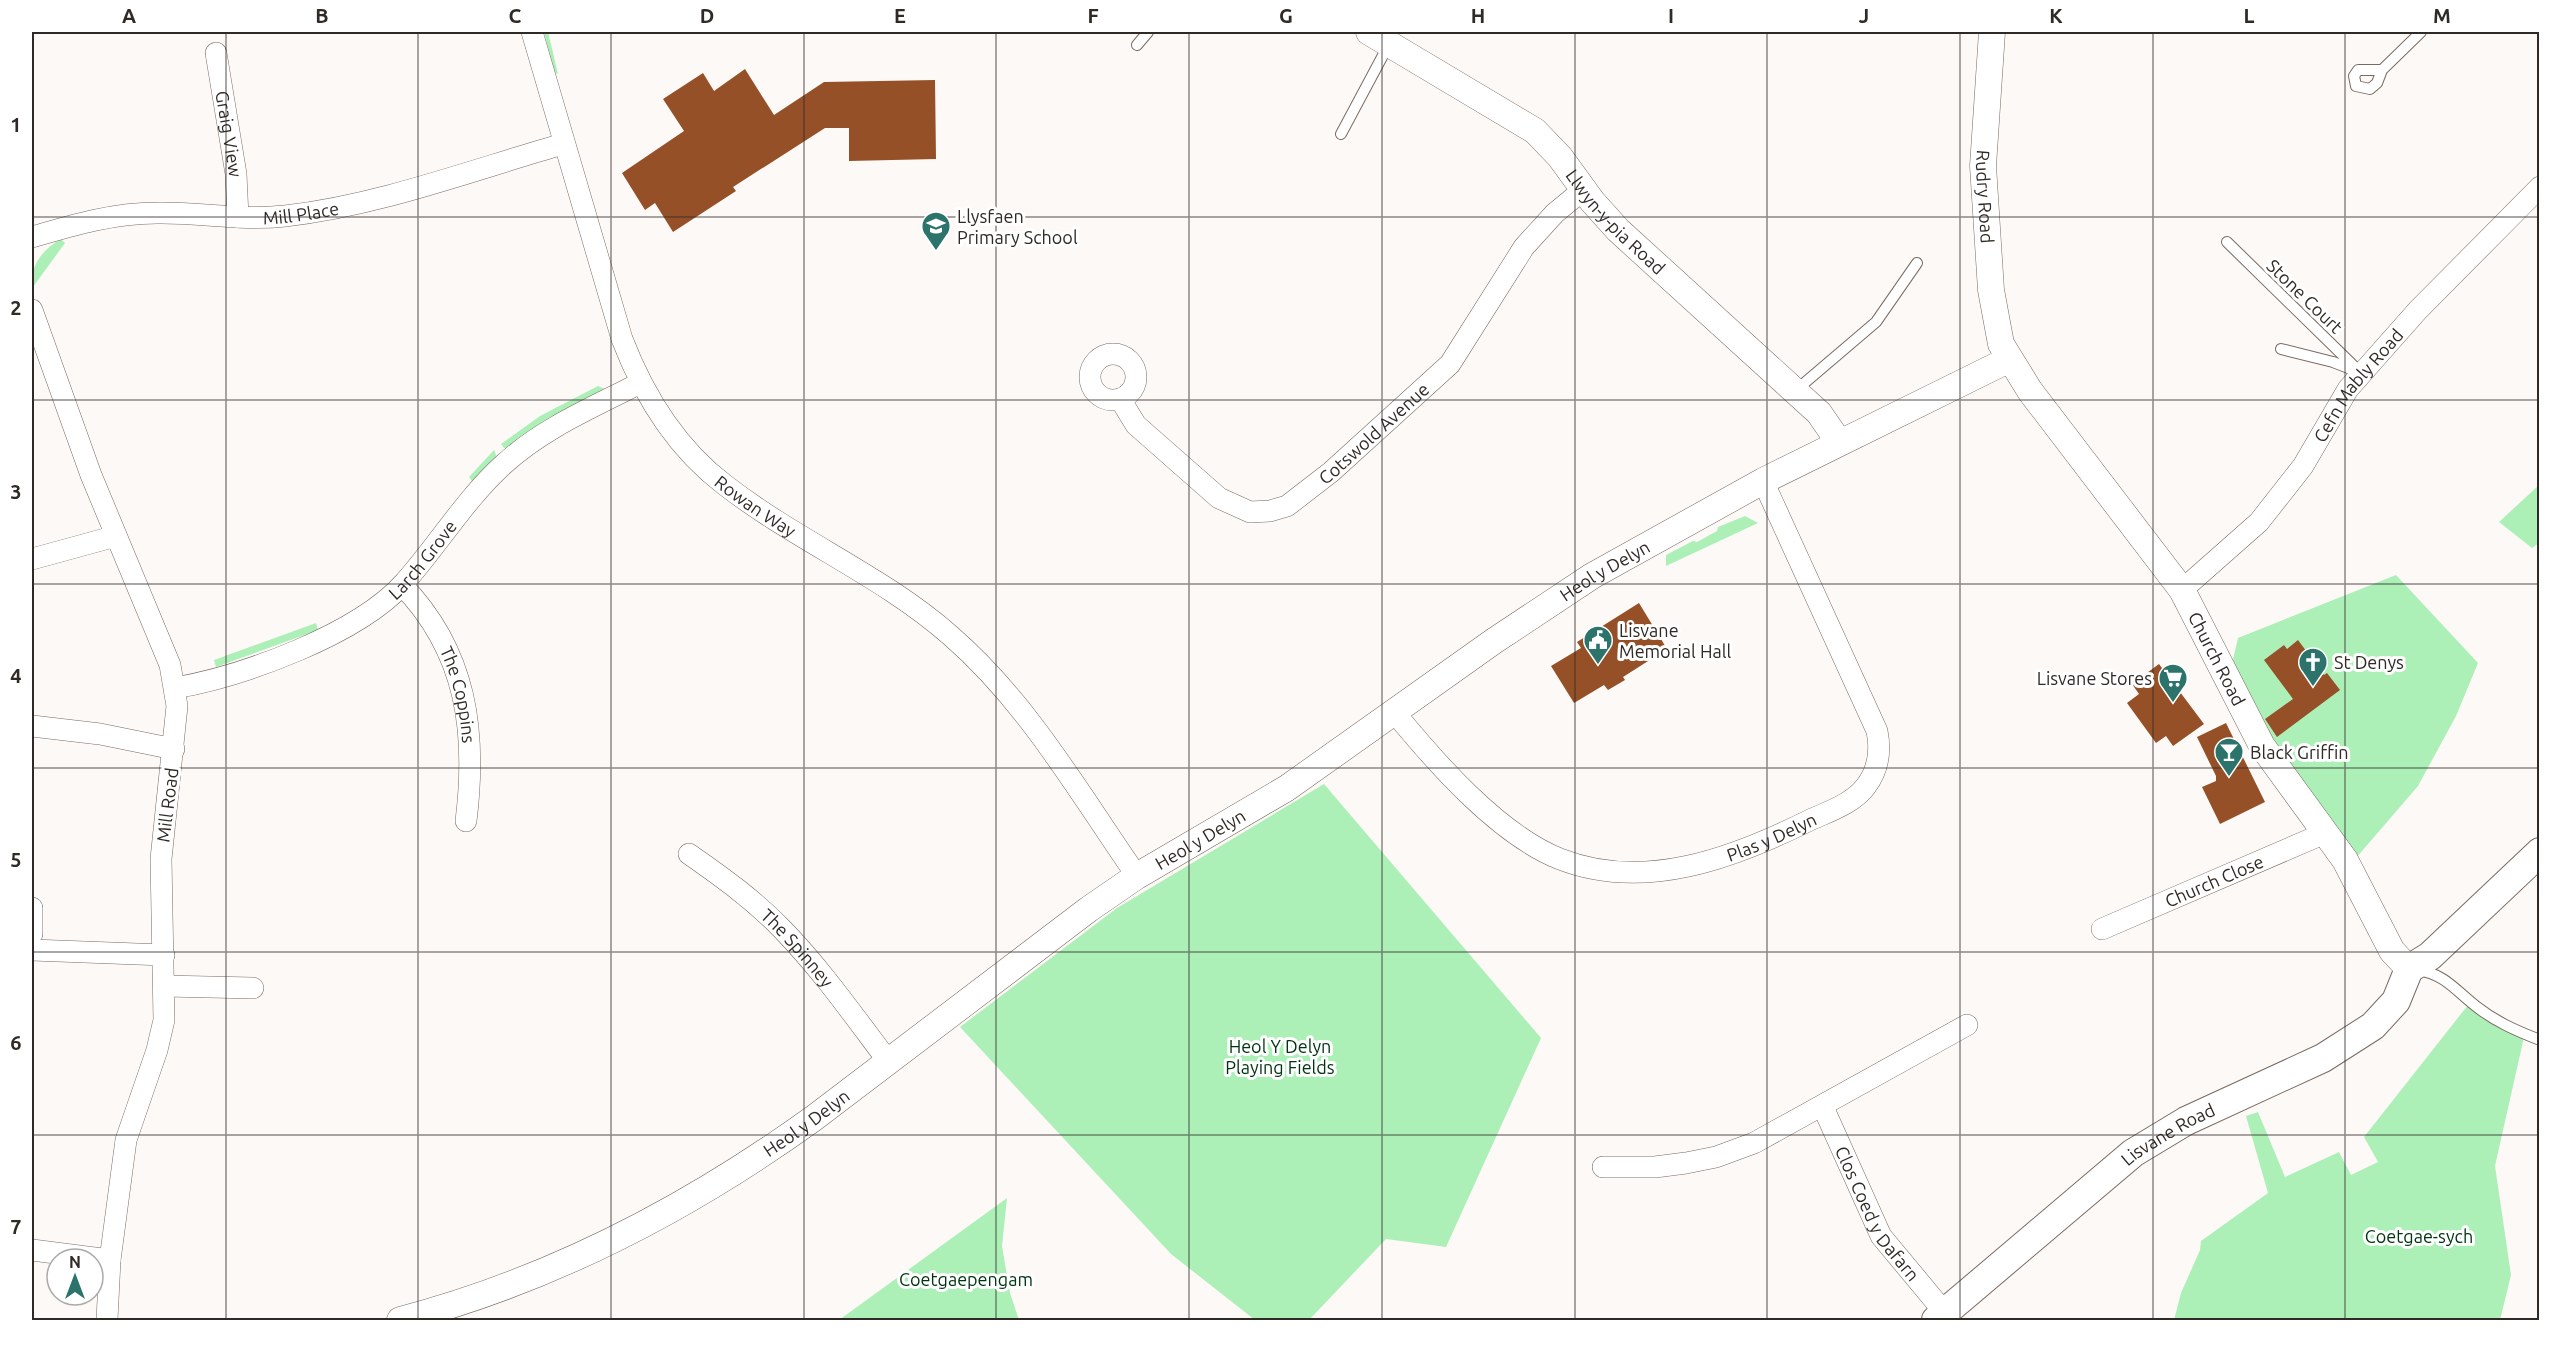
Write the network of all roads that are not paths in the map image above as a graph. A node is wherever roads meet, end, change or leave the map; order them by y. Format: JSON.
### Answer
{"nodes":[{"id":1,"x":532,"y":32,"type":"edge"},
{"id":2,"x":1148,"y":32,"type":"edge"},
{"id":3,"x":1992,"y":32,"type":"edge"},
{"id":4,"x":2421,"y":32,"type":"edge"},
{"id":5,"x":1379,"y":38,"type":"edge"},
{"id":6,"x":1137,"y":45,"type":"dead end"},
{"id":7,"x":216,"y":53,"type":"dead end"},
{"id":8,"x":2382,"y":70,"type":"dead end"},
{"id":9,"x":1341,"y":134,"type":"dead end"},
{"id":10,"x":563,"y":144,"type":"junction"},
{"id":11,"x":2540,"y":187,"type":"edge"},
{"id":12,"x":1583,"y":190,"type":"junction"},
{"id":13,"x":238,"y":217,"type":"junction"},
{"id":14,"x":32,"y":237,"type":"edge"},
{"id":15,"x":2227,"y":242,"type":"dead end"},
{"id":16,"x":1917,"y":263,"type":"dead end"},
{"id":17,"x":32,"y":310,"type":"edge"},
{"id":18,"x":2281,"y":349,"type":"dead end"},
{"id":19,"x":2008,"y":360,"type":"junction"},
{"id":20,"x":2362,"y":374,"type":"junction"},
{"id":21,"x":640,"y":383,"type":"junction"},
{"id":22,"x":1795,"y":391,"type":"junction"},
{"id":23,"x":1120,"y":399,"type":"dead end"},
{"id":24,"x":1839,"y":442,"type":"junction"},
{"id":25,"x":1763,"y":481,"type":"junction"},
{"id":26,"x":116,"y":536,"type":"junction"},
{"id":27,"x":32,"y":559,"type":"edge"},
{"id":28,"x":402,"y":585,"type":"junction"},
{"id":29,"x":2182,"y":590,"type":"junction"},
{"id":30,"x":175,"y":688,"type":"junction"},
{"id":31,"x":1395,"y":713,"type":"junction"},
{"id":32,"x":32,"y":726,"type":"edge"},
{"id":33,"x":174,"y":749,"type":"junction"},
{"id":34,"x":466,"y":821,"type":"dead end"},
{"id":35,"x":2325,"y":833,"type":"junction"},
{"id":36,"x":2540,"y":852,"type":"edge"},
{"id":37,"x":689,"y":854,"type":"dead end"},
{"id":38,"x":1137,"y":876,"type":"junction"},
{"id":39,"x":32,"y":908,"type":"edge"},
{"id":40,"x":2102,"y":929,"type":"dead end"},
{"id":41,"x":32,"y":934,"type":"edge"},
{"id":42,"x":32,"y":950,"type":"edge"},
{"id":43,"x":164,"y":955,"type":"junction"},
{"id":44,"x":2409,"y":969,"type":"junction"},
{"id":45,"x":165,"y":986,"type":"junction"},
{"id":46,"x":253,"y":988,"type":"dead end"},
{"id":47,"x":1967,"y":1025,"type":"dead end"},
{"id":48,"x":2540,"y":1040,"type":"edge"},
{"id":49,"x":888,"y":1061,"type":"junction"},
{"id":50,"x":1823,"y":1107,"type":"junction"},
{"id":51,"x":1603,"y":1167,"type":"dead end"},
{"id":52,"x":32,"y":1250,"type":"edge"},
{"id":53,"x":110,"y":1260,"type":"junction"},
{"id":54,"x":1940,"y":1317,"type":"edge"},
{"id":55,"x":409,"y":1319,"type":"edge"},
{"id":56,"x":106,"y":1320,"type":"edge"}],
"edges":[{"from":1,"to":10,"type":"street","name":"Rowan Way"},
{"from":2,"to":6,"type":"lane"},
{"from":3,"to":19,"type":"street","name":"Rudry Road"},
{"from":4,"to":8,"type":"lane"},
{"from":5,"to":9,"type":"lane"},
{"from":5,"to":12,"type":"street","name":"Llwyn-y-pia Road"},
{"from":7,"to":13,"type":"street","name":"Graig View"},
{"from":10,"to":13,"type":"street","name":"Mill Place"},
{"from":10,"to":21,"type":"street","name":"Rowan Way"},
{"from":11,"to":20,"type":"street","name":"Cefn Mably Road"},
{"from":12,"to":22,"type":"street","name":"Llwyn-y-pia Road"},
{"from":12,"to":23,"type":"street","name":"Cotswold Avenue"},
{"from":13,"to":14,"type":"street","name":"Mill Place"},
{"from":15,"to":20,"type":"lane","name":"Stone Court"},
{"from":16,"to":22,"type":"lane"},
{"from":17,"to":26,"type":"street","name":"Mill Road"},
{"from":18,"to":20,"type":"lane"},
{"from":19,"to":24,"type":"street","name":"Heol y Delyn"},
{"from":19,"to":29,"type":"street","name":"Church Road"},
{"from":20,"to":29,"type":"street","name":"Cefn Mably Road"},
{"from":21,"to":28,"type":"street","name":"Larch Grove"},
{"from":21,"to":38,"type":"street","name":"Rowan Way"},
{"from":22,"to":24,"type":"street","name":"Llwyn-y-pia Road"},
{"from":24,"to":25,"type":"street","name":"Heol y Delyn"},
{"from":25,"to":31,"type":"street","name":"Heol y Delyn"},
{"from":25,"to":31,"type":"street","name":"Plas y Delyn"},
{"from":26,"to":27,"type":"street"},
{"from":26,"to":30,"type":"street","name":"Mill Road"},
{"from":28,"to":30,"type":"street","name":"Larch Grove"},
{"from":28,"to":34,"type":"street","name":"The Coppins"},
{"from":29,"to":35,"type":"street","name":"Church Road"},
{"from":30,"to":33,"type":"street","name":"Mill Road"},
{"from":31,"to":38,"type":"street","name":"Heol y Delyn"},
{"from":32,"to":33,"type":"street"},
{"from":33,"to":43,"type":"street","name":"Mill Road"},
{"from":35,"to":40,"type":"street","name":"Church Close"},
{"from":35,"to":44,"type":"street","name":"Church Road"},
{"from":36,"to":44,"type":"main road"},
{"from":37,"to":49,"type":"street","name":"The Spinney"},
{"from":38,"to":49,"type":"street","name":"Heol y Delyn"},
{"from":39,"to":41,"type":"street"},
{"from":42,"to":43,"type":"street"},
{"from":43,"to":45,"type":"street","name":"Mill Road"},
{"from":44,"to":48,"type":"lane"},
{"from":44,"to":54,"type":"main road","name":"Lisvane Road"},
{"from":45,"to":46,"type":"street"},
{"from":45,"to":53,"type":"street","name":"Mill Road"},
{"from":47,"to":50,"type":"street"},
{"from":49,"to":55,"type":"street","name":"Heol y Delyn"},
{"from":50,"to":51,"type":"street"},
{"from":50,"to":54,"type":"street","name":"Clos Coed y Dafarn"},
{"from":52,"to":53,"type":"street"},
{"from":53,"to":56,"type":"street","name":"Mill Road"}]}
